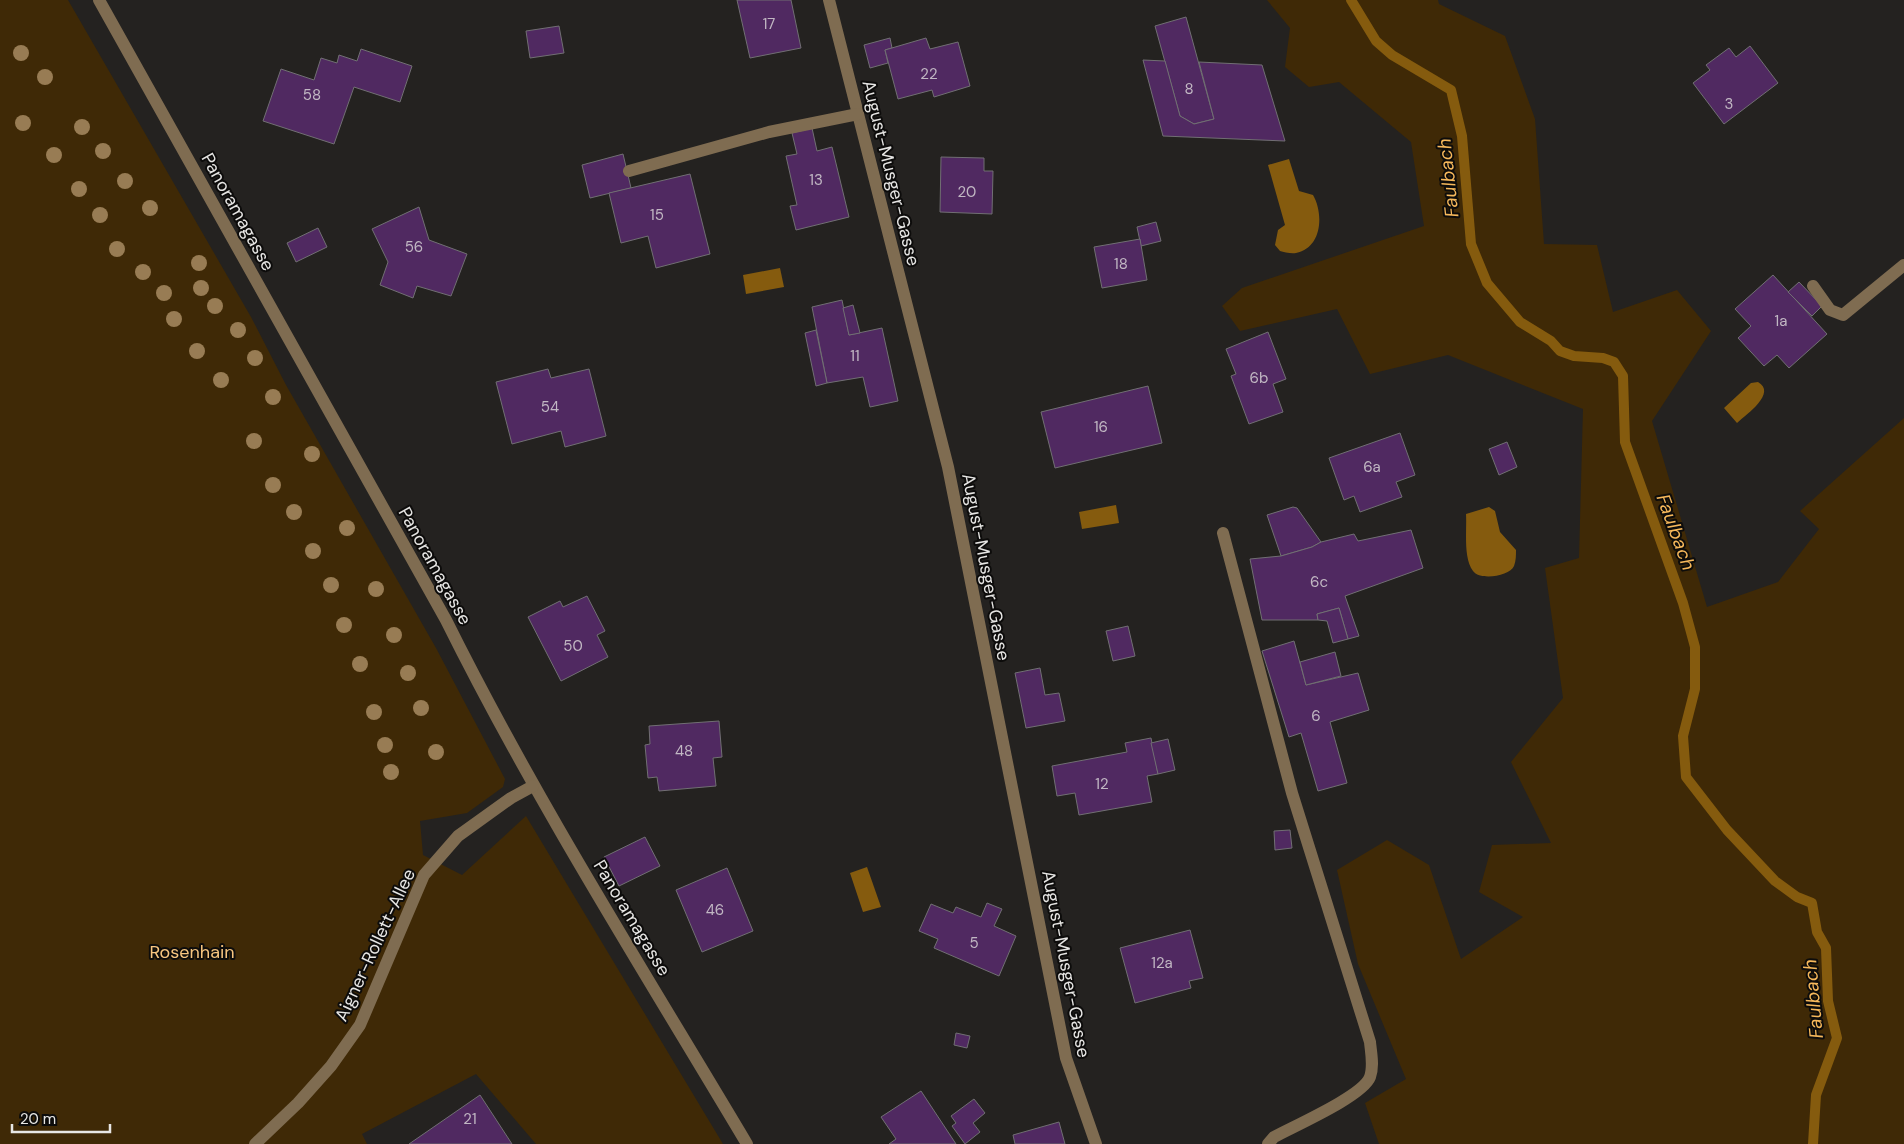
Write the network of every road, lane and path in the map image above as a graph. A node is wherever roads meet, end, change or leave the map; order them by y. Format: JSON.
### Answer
{"nodes":[{"id":1,"x":99,"y":0,"type":"edge"},
{"id":2,"x":829,"y":0,"type":"edge"},
{"id":3,"x":858,"y":114,"type":"junction"},
{"id":4,"x":629,"y":171,"type":"dead end"},
{"id":5,"x":1904,"y":265,"type":"edge"},
{"id":6,"x":1813,"y":286,"type":"dead end"},
{"id":7,"x":1223,"y":533,"type":"dead end"},
{"id":8,"x":533,"y":786,"type":"junction"},
{"id":9,"x":255,"y":1144,"type":"edge"},
{"id":10,"x":747,"y":1144,"type":"edge"},
{"id":11,"x":1096,"y":1144,"type":"edge"},
{"id":12,"x":1268,"y":1144,"type":"edge"}],
"edges":[{"from":1,"to":8,"type":"street","name":"Panoramagasse"},
{"from":2,"to":3,"type":"street","name":"August-Musger-Gasse"},
{"from":3,"to":4,"type":"street"},
{"from":3,"to":11,"type":"street","name":"August-Musger-Gasse"},
{"from":5,"to":6,"type":"street"},
{"from":7,"to":12,"type":"street"},
{"from":8,"to":9,"type":"street","name":"Aigner-Rollett-Allee"},
{"from":8,"to":10,"type":"street","name":"Panoramagasse"}]}
